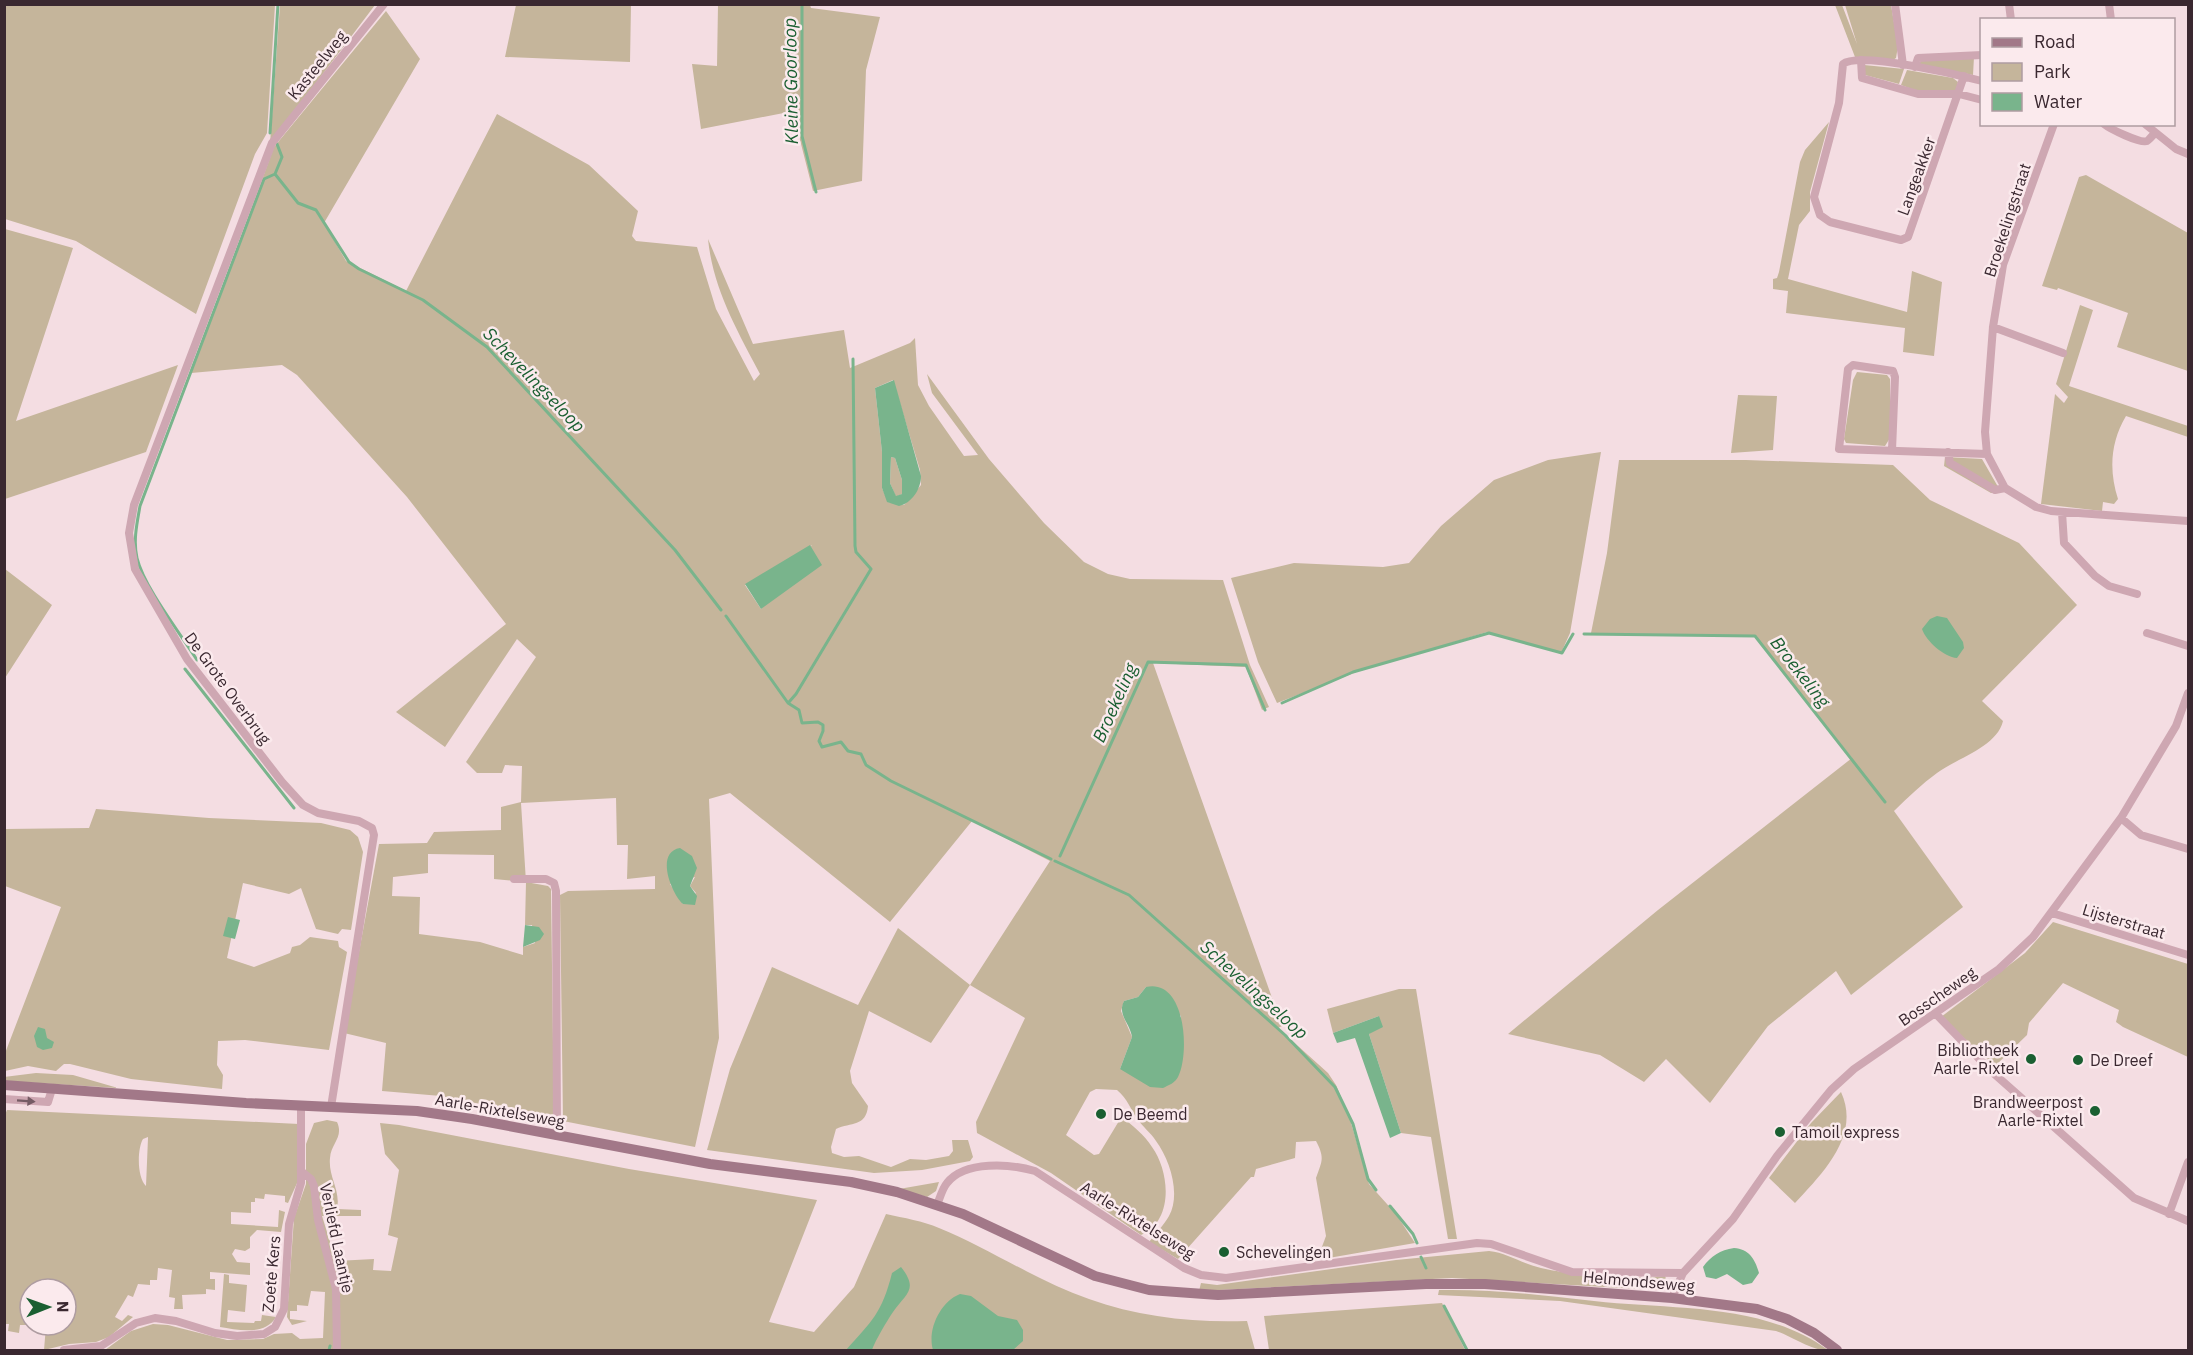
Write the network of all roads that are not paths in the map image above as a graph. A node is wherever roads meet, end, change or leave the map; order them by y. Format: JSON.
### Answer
{"nodes":[{"id":1,"x":384,"y":4,"type":"edge"},
{"id":2,"x":1895,"y":4,"type":"edge"},
{"id":3,"x":1980,"y":55,"type":"edge"},
{"id":4,"x":1860,"y":60,"type":"junction"},
{"id":5,"x":1903,"y":65,"type":"junction"},
{"id":6,"x":1916,"y":67,"type":"junction"},
{"id":7,"x":1964,"y":76,"type":"junction"},
{"id":8,"x":1980,"y":80,"type":"edge"},
{"id":9,"x":1959,"y":94,"type":"junction"},
{"id":10,"x":1980,"y":99,"type":"edge"},
{"id":11,"x":2052,"y":126,"type":"edge"},
{"id":12,"x":2106,"y":126,"type":"edge"},
{"id":13,"x":2147,"y":126,"type":"edge"},
{"id":14,"x":2154,"y":134,"type":"junction"},
{"id":15,"x":272,"y":143,"type":"joint"},
{"id":16,"x":2188,"y":154,"type":"edge"},
{"id":17,"x":1993,"y":327,"type":"junction"},
{"id":18,"x":2063,"y":353,"type":"dead end"},
{"id":19,"x":1892,"y":450,"type":"junction"},
{"id":20,"x":1948,"y":452,"type":"junction"},
{"id":21,"x":1987,"y":454,"type":"junction"},
{"id":22,"x":2005,"y":488,"type":"junction"},
{"id":23,"x":2062,"y":512,"type":"junction"},
{"id":24,"x":2188,"y":521,"type":"edge"},
{"id":25,"x":2137,"y":594,"type":"dead end"},
{"id":26,"x":2147,"y":633,"type":"dead end"},
{"id":27,"x":2188,"y":646,"type":"edge"},
{"id":28,"x":2188,"y":693,"type":"edge"},
{"id":29,"x":2121,"y":818,"type":"junction"},
{"id":30,"x":2188,"y":849,"type":"edge"},
{"id":31,"x":513,"y":879,"type":"dead end"},
{"id":32,"x":2052,"y":913,"type":"junction"},
{"id":33,"x":2188,"y":955,"type":"edge"},
{"id":34,"x":1936,"y":1014,"type":"junction"},
{"id":35,"x":4,"y":1085,"type":"edge"},
{"id":36,"x":52,"y":1089,"type":"junction"},
{"id":37,"x":4,"y":1099,"type":"edge"},
{"id":38,"x":301,"y":1107,"type":"junction"},
{"id":39,"x":330,"y":1107,"type":"junction"},
{"id":40,"x":557,"y":1136,"type":"junction"},
{"id":41,"x":2188,"y":1162,"type":"edge"},
{"id":42,"x":301,"y":1171,"type":"junction"},
{"id":43,"x":937,"y":1205,"type":"junction"},
{"id":44,"x":2169,"y":1214,"type":"junction"},
{"id":45,"x":2188,"y":1221,"type":"edge"},
{"id":46,"x":1418,"y":1250,"type":"joint"},
{"id":47,"x":1683,"y":1273,"type":"junction"},
{"id":48,"x":1426,"y":1284,"type":"joint"},
{"id":49,"x":1672,"y":1298,"type":"junction"},
{"id":50,"x":64,"y":1350,"type":"edge"},
{"id":51,"x":336,"y":1350,"type":"edge"},
{"id":52,"x":1837,"y":1350,"type":"edge"}],
"edges":[{"from":1,"to":15,"type":"street","name":"Kasteelweg"},
{"from":2,"to":5,"type":"street"},
{"from":3,"to":6,"type":"street"},
{"from":4,"to":5,"type":"street"},
{"from":4,"to":9,"type":"street"},
{"from":4,"to":9,"type":"street","name":"Langeakker"},
{"from":5,"to":6,"type":"street"},
{"from":6,"to":7,"type":"street"},
{"from":7,"to":8,"type":"street"},
{"from":7,"to":9,"type":"street","name":"Langeakker"},
{"from":9,"to":10,"type":"street"},
{"from":11,"to":17,"type":"street","name":"Broekelingstraat"},
{"from":12,"to":14,"type":"street"},
{"from":13,"to":14,"type":"street"},
{"from":14,"to":16,"type":"street"},
{"from":15,"to":39,"type":"street","name":"De Grote Overbrug"},
{"from":17,"to":18,"type":"street"},
{"from":17,"to":21,"type":"street","name":"Broekelingstraat"},
{"from":19,"to":19,"type":"street"},
{"from":19,"to":20,"type":"street"},
{"from":20,"to":21,"type":"street"},
{"from":20,"to":22,"type":"street"},
{"from":21,"to":22,"type":"street","name":"Broekelingstraat"},
{"from":22,"to":23,"type":"street"},
{"from":23,"to":24,"type":"street"},
{"from":23,"to":25,"type":"street"},
{"from":26,"to":27,"type":"street"},
{"from":28,"to":29,"type":"street","name":"Bosscheweg"},
{"from":29,"to":30,"type":"street"},
{"from":29,"to":32,"type":"street","name":"Bosscheweg"},
{"from":31,"to":40,"type":"street"},
{"from":32,"to":33,"type":"street","name":"Lijsterstraat"},
{"from":32,"to":34,"type":"street","name":"Bosscheweg"},
{"from":34,"to":44,"type":"street"},
{"from":34,"to":47,"type":"street","name":"Bosscheweg"},
{"from":35,"to":36,"type":"street","name":"Aarle-Rixtelseweg"},
{"from":37,"to":36,"type":"street","one_way":true},
{"from":36,"to":38,"type":"street","name":"Aarle-Rixtelseweg"},
{"from":38,"to":39,"type":"street","name":"Aarle-Rixtelseweg"},
{"from":38,"to":42,"type":"street","name":"Zoete Kers"},
{"from":39,"to":40,"type":"street","name":"Aarle-Rixtelseweg"},
{"from":40,"to":43,"type":"street","name":"Aarle-Rixtelseweg"},
{"from":41,"to":44,"type":"street"},
{"from":42,"to":50,"type":"street","name":"Zoete Kers"},
{"from":42,"to":51,"type":"street","name":"Verliefd Laantje"},
{"from":43,"to":46,"type":"street","name":"Aarle-Rixtelseweg"},
{"from":43,"to":48,"type":"street","name":"Aarle-Rixtelseweg"},
{"from":44,"to":45,"type":"street"},
{"from":46,"to":47,"type":"street","name":"Helmondseweg"},
{"from":47,"to":49,"type":"street","name":"Bosscheweg"},
{"from":48,"to":49,"type":"street","name":"Helmondseweg"},
{"from":49,"to":52,"type":"street","name":"Helmondseweg"}]}
